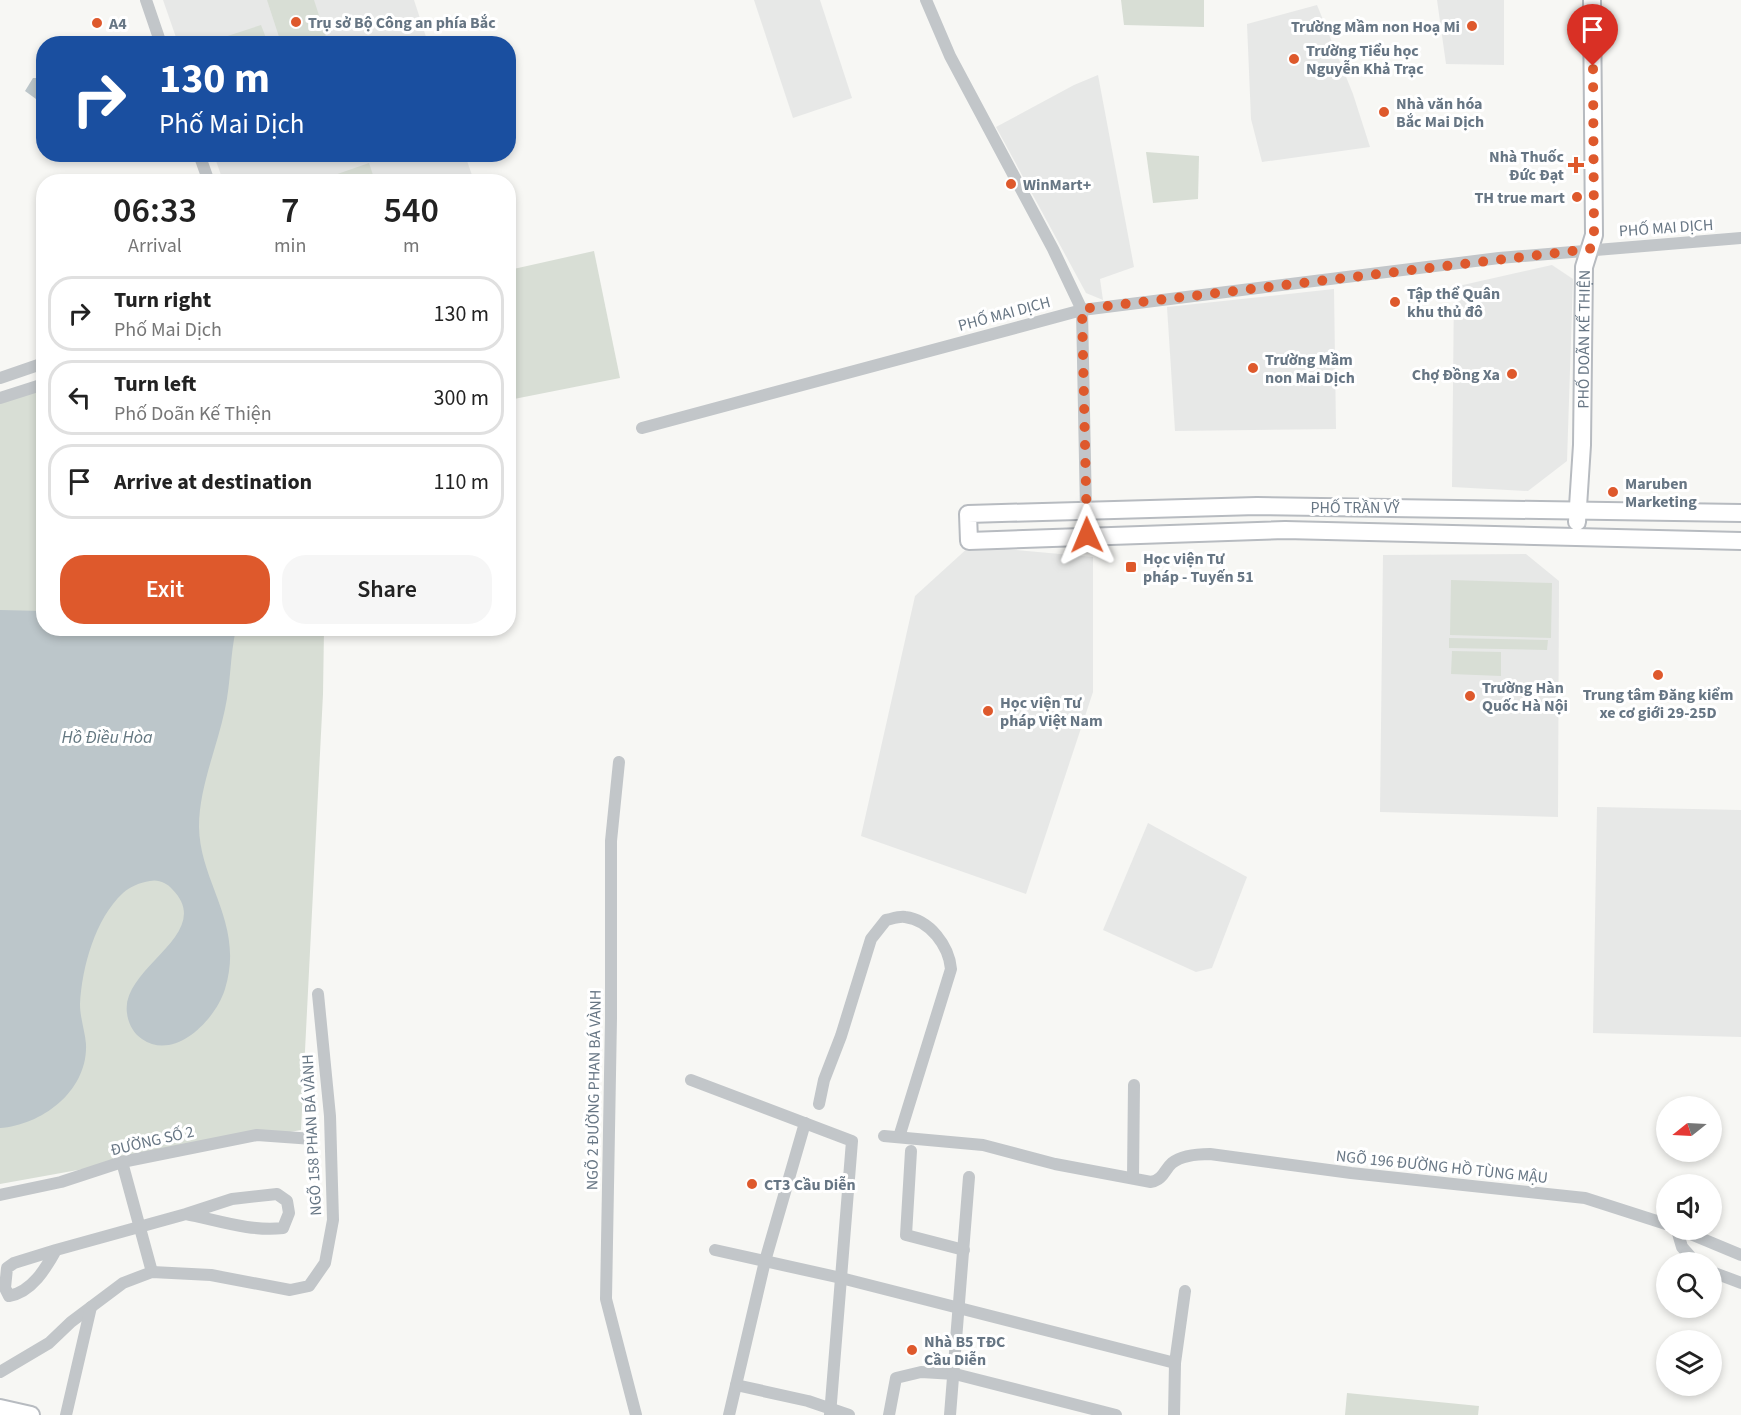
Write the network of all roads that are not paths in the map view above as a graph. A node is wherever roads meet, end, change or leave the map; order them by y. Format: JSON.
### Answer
{"nodes":[{"id":1,"x":146,"y":0,"type":"edge"},
{"id":2,"x":926,"y":0,"type":"edge"},
{"id":3,"x":1592,"y":0,"type":"edge"},
{"id":4,"x":158,"y":36,"type":"edge"},
{"id":5,"x":1741,"y":238,"type":"edge"},
{"id":6,"x":1590,"y":249,"type":"junction"},
{"id":7,"x":1082,"y":309,"type":"junction"},
{"id":8,"x":36,"y":366,"type":"edge"},
{"id":9,"x":0,"y":378,"type":"edge"},
{"id":10,"x":36,"y":387,"type":"edge"},
{"id":11,"x":0,"y":398,"type":"edge"},
{"id":12,"x":642,"y":428,"type":"dead end"},
{"id":13,"x":1086,"y":511,"type":"junction"},
{"id":14,"x":1578,"y":512,"type":"junction"},
{"id":15,"x":1741,"y":513,"type":"edge"},
{"id":16,"x":1087,"y":535,"type":"junction"},
{"id":17,"x":1576,"y":536,"type":"junction"},
{"id":18,"x":1741,"y":541,"type":"edge"},
{"id":19,"x":619,"y":762,"type":"dead end"},
{"id":20,"x":318,"y":993,"type":"dead end"},
{"id":21,"x":691,"y":1080,"type":"dead end"},
{"id":22,"x":1134,"y":1085,"type":"dead end"},
{"id":23,"x":819,"y":1104,"type":"dead end"},
{"id":24,"x":804,"y":1123,"type":"junction"},
{"id":25,"x":884,"y":1136,"type":"dead end"},
{"id":26,"x":898,"y":1137,"type":"junction"},
{"id":27,"x":313,"y":1139,"type":"dead end"},
{"id":28,"x":911,"y":1151,"type":"dead end"},
{"id":29,"x":122,"y":1162,"type":"junction"},
{"id":30,"x":969,"y":1178,"type":"dead end"},
{"id":31,"x":1133,"y":1178,"type":"junction"},
{"id":32,"x":0,"y":1195,"type":"edge"},
{"id":33,"x":186,"y":1214,"type":"junction"},
{"id":34,"x":1656,"y":1221,"type":"edge"},
{"id":35,"x":139,"y":1228,"type":"junction"},
{"id":36,"x":1704,"y":1240,"type":"edge"},
{"id":37,"x":56,"y":1250,"type":"junction"},
{"id":38,"x":715,"y":1250,"type":"dead end"},
{"id":39,"x":964,"y":1250,"type":"junction"},
{"id":40,"x":1741,"y":1255,"type":"edge"},
{"id":41,"x":765,"y":1261,"type":"junction"},
{"id":42,"x":152,"y":1272,"type":"junction"},
{"id":43,"x":1722,"y":1276,"type":"edge"},
{"id":44,"x":841,"y":1278,"type":"junction"},
{"id":45,"x":1741,"y":1283,"type":"edge"},
{"id":46,"x":1185,"y":1291,"type":"dead end"},
{"id":47,"x":91,"y":1307,"type":"junction"},
{"id":48,"x":959,"y":1310,"type":"junction"},
{"id":49,"x":1175,"y":1363,"type":"junction"},
{"id":50,"x":0,"y":1372,"type":"edge"},
{"id":51,"x":955,"y":1374,"type":"junction"},
{"id":52,"x":736,"y":1385,"type":"junction"},
{"id":53,"x":0,"y":1408,"type":"edge"},
{"id":54,"x":830,"y":1412,"type":"edge"},
{"id":55,"x":31,"y":1415,"type":"edge"},
{"id":56,"x":66,"y":1415,"type":"edge"},
{"id":57,"x":636,"y":1415,"type":"edge"},
{"id":58,"x":729,"y":1415,"type":"edge"},
{"id":59,"x":849,"y":1415,"type":"edge"},
{"id":60,"x":889,"y":1415,"type":"edge"},
{"id":61,"x":950,"y":1415,"type":"edge"},
{"id":62,"x":1116,"y":1415,"type":"edge"},
{"id":63,"x":1174,"y":1415,"type":"edge"}],
"edges":[{"from":1,"to":4,"type":"street"},
{"from":2,"to":7,"type":"street"},
{"from":3,"to":6,"type":"main road","name":"PHỐ DOÃN KẾ THIỆN"},
{"from":5,"to":6,"type":"street","name":"PHỐ MAI DỊCH"},
{"from":6,"to":7,"type":"street","name":"PHỐ MAI DỊCH"},
{"from":6,"to":14,"type":"main road","name":"PHỐ DOÃN KẾ THIỆN"},
{"from":7,"to":12,"type":"street","name":"PHỐ MAI DỊCH"},
{"from":7,"to":13,"type":"street"},
{"from":8,"to":9,"type":"street"},
{"from":10,"to":11,"type":"street"},
{"from":13,"to":14,"type":"main road","name":"PHỐ TRẦN VỸ"},
{"from":13,"to":16,"type":"main road"},
{"from":13,"to":16,"type":"main road","name":"PHỐ TRẦN VỸ"},
{"from":14,"to":15,"type":"main road","name":"PHỐ TRẦN VỸ"},
{"from":14,"to":17,"type":"main road","name":"PHỐ DOÃN KẾ THIỆN"},
{"from":16,"to":17,"type":"main road","name":"PHỐ TRẦN VỸ"},
{"from":17,"to":18,"type":"main road","name":"PHỐ TRẦN VỸ"},
{"from":19,"to":57,"type":"street","name":"NGÕ 2 ĐƯỜNG PHAN BÁ VÀNH"},
{"from":20,"to":42,"type":"street","name":"NGÕ 158 PHAN BÁ VÀNH"},
{"from":21,"to":24,"type":"street"},
{"from":22,"to":31,"type":"street"},
{"from":23,"to":26,"type":"street"},
{"from":24,"to":41,"type":"street"},
{"from":24,"to":44,"type":"street"},
{"from":25,"to":26,"type":"street"},
{"from":26,"to":31,"type":"street"},
{"from":27,"to":29,"type":"street","name":"ĐƯỜNG SỐ 2"},
{"from":28,"to":39,"type":"street"},
{"from":29,"to":32,"type":"street","name":"ĐƯỜNG SỐ 2"},
{"from":29,"to":35,"type":"street"},
{"from":30,"to":39,"type":"street"},
{"from":31,"to":34,"type":"street","name":"NGÕ 196 ĐƯỜNG HỒ TÙNG MẬU"},
{"from":33,"to":33,"type":"street"},
{"from":33,"to":35,"type":"street"},
{"from":35,"to":37,"type":"street"},
{"from":35,"to":42,"type":"street"},
{"from":36,"to":40,"type":"street"},
{"from":37,"to":37,"type":"street"},
{"from":38,"to":41,"type":"street"},
{"from":39,"to":48,"type":"street"},
{"from":41,"to":44,"type":"street"},
{"from":41,"to":52,"type":"street"},
{"from":42,"to":47,"type":"street","name":"NGÕ 158 PHAN BÁ VÀNH"},
{"from":43,"to":45,"type":"street"},
{"from":44,"to":48,"type":"street"},
{"from":44,"to":54,"type":"street"},
{"from":46,"to":49,"type":"street"},
{"from":47,"to":50,"type":"street","name":"NGÕ 158 PHAN BÁ VÀNH"},
{"from":47,"to":56,"type":"street"},
{"from":48,"to":49,"type":"street"},
{"from":48,"to":51,"type":"street"},
{"from":49,"to":63,"type":"street"},
{"from":51,"to":60,"type":"street"},
{"from":51,"to":61,"type":"street"},
{"from":51,"to":62,"type":"street"},
{"from":52,"to":54,"type":"street"},
{"from":52,"to":58,"type":"street"},
{"from":53,"to":55,"type":"main road"},
{"from":54,"to":59,"type":"street"}]}
